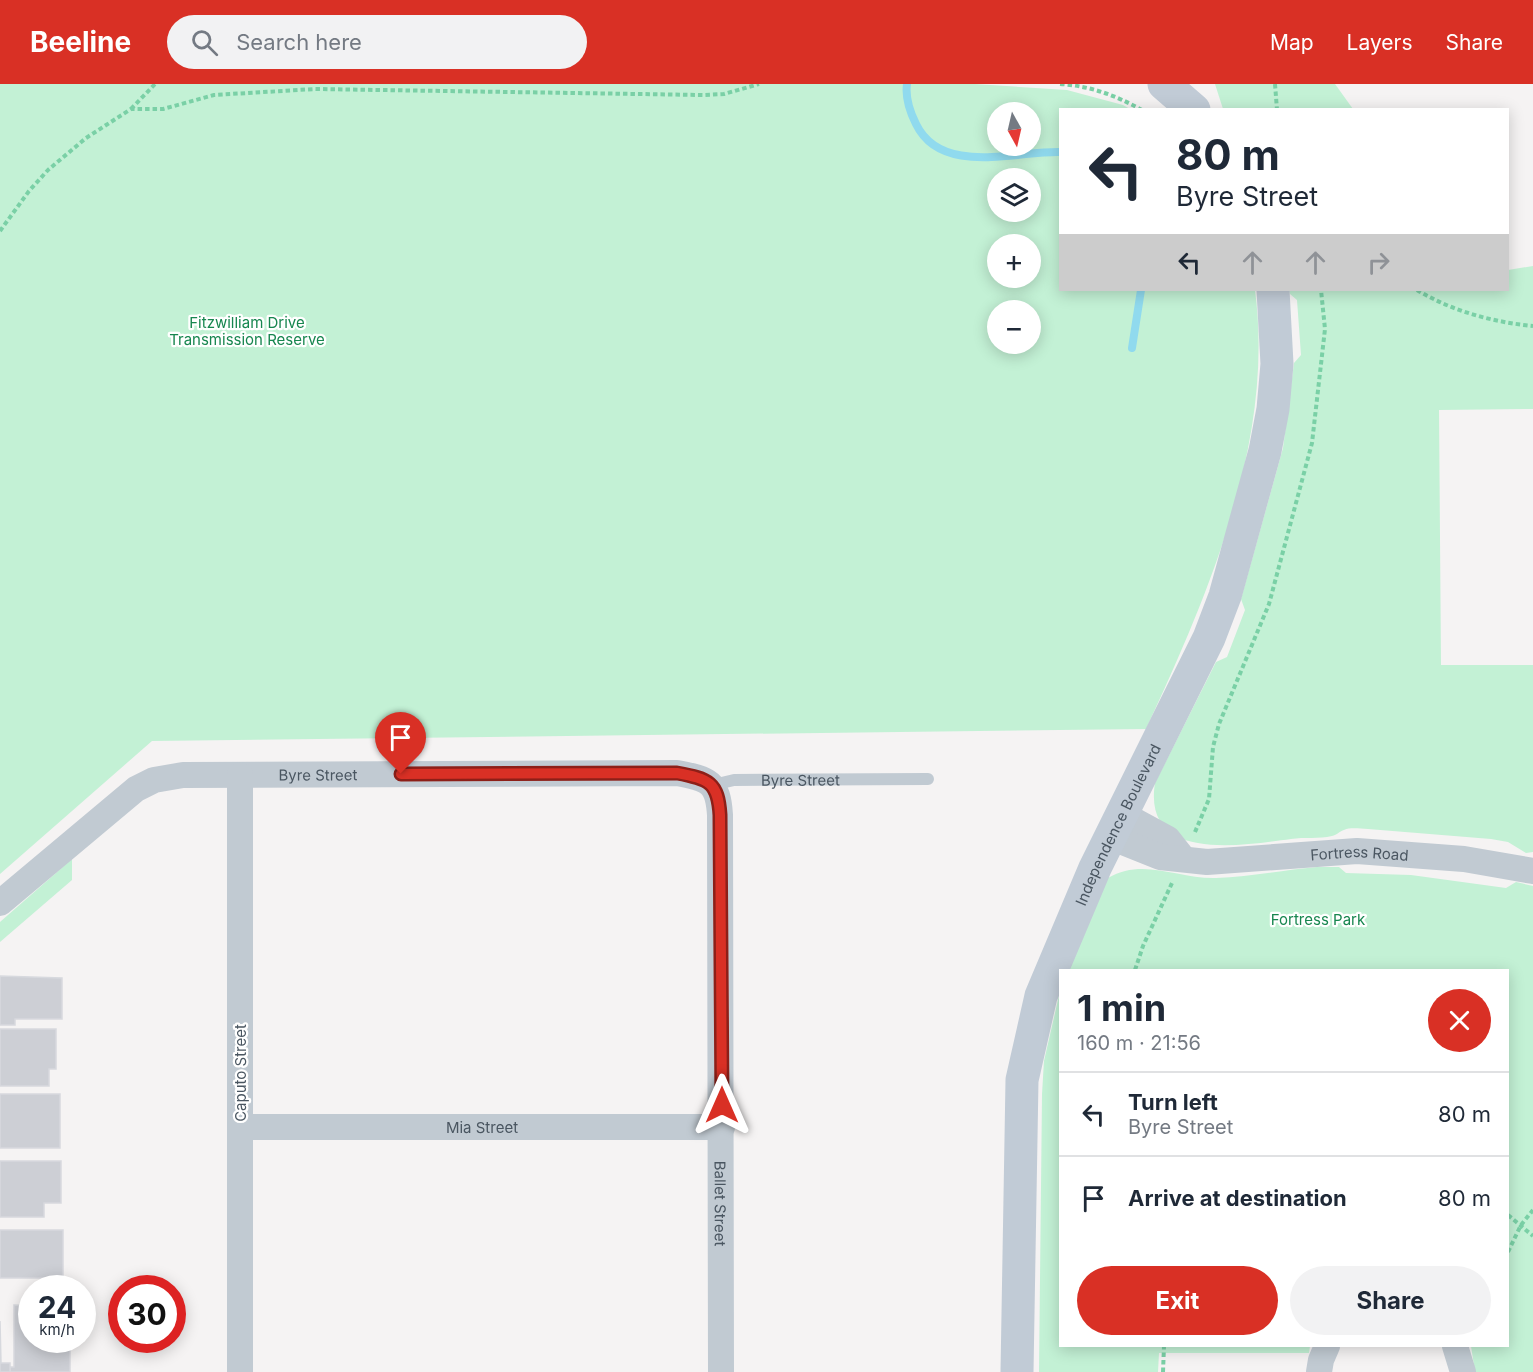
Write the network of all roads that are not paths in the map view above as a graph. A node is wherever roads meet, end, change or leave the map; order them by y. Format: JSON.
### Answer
{"nodes":[{"id":1,"x":1164,"y":84,"type":"edge"},
{"id":2,"x":1202,"y":84,"type":"edge"},
{"id":3,"x":1192,"y":108,"type":"edge"},
{"id":4,"x":1208,"y":108,"type":"edge"},
{"id":5,"x":1273,"y":291,"type":"edge"},
{"id":6,"x":240,"y":775,"type":"junction"},
{"id":7,"x":928,"y":779,"type":"dead end"},
{"id":8,"x":713,"y":785,"type":"junction"},
{"id":9,"x":1116,"y":825,"type":"junction"},
{"id":10,"x":1533,"y":871,"type":"edge"},
{"id":11,"x":0,"y":903,"type":"edge"},
{"id":12,"x":240,"y":1127,"type":"junction"},
{"id":13,"x":722,"y":1127,"type":"junction"},
{"id":14,"x":1327,"y":1347,"type":"edge"},
{"id":15,"x":1455,"y":1347,"type":"edge"},
{"id":16,"x":240,"y":1372,"type":"edge"},
{"id":17,"x":721,"y":1372,"type":"edge"},
{"id":18,"x":1017,"y":1372,"type":"edge"},
{"id":19,"x":1320,"y":1372,"type":"edge"},
{"id":20,"x":1463,"y":1372,"type":"edge"}],
"edges":[{"from":1,"to":3,"type":"street"},
{"from":2,"to":4,"type":"street"},
{"from":5,"to":9,"type":"street","name":"Independence Boulevard"},
{"from":6,"to":8,"type":"street","name":"Byre Street"},
{"from":6,"to":11,"type":"street","name":"Byre Street"},
{"from":6,"to":12,"type":"street","name":"Caputo Street"},
{"from":7,"to":8,"type":"lane","name":"Byre Street"},
{"from":8,"to":13,"type":"street","name":"Ballet Street"},
{"from":9,"to":10,"type":"street","name":"Fortress Road"},
{"from":9,"to":18,"type":"street","name":"Independence Boulevard"},
{"from":12,"to":13,"type":"street","name":"Mia Street"},
{"from":12,"to":16,"type":"street","name":"Caputo Street"},
{"from":13,"to":17,"type":"street","name":"Ballet Street"},
{"from":14,"to":19,"type":"street"},
{"from":15,"to":20,"type":"street"}]}
